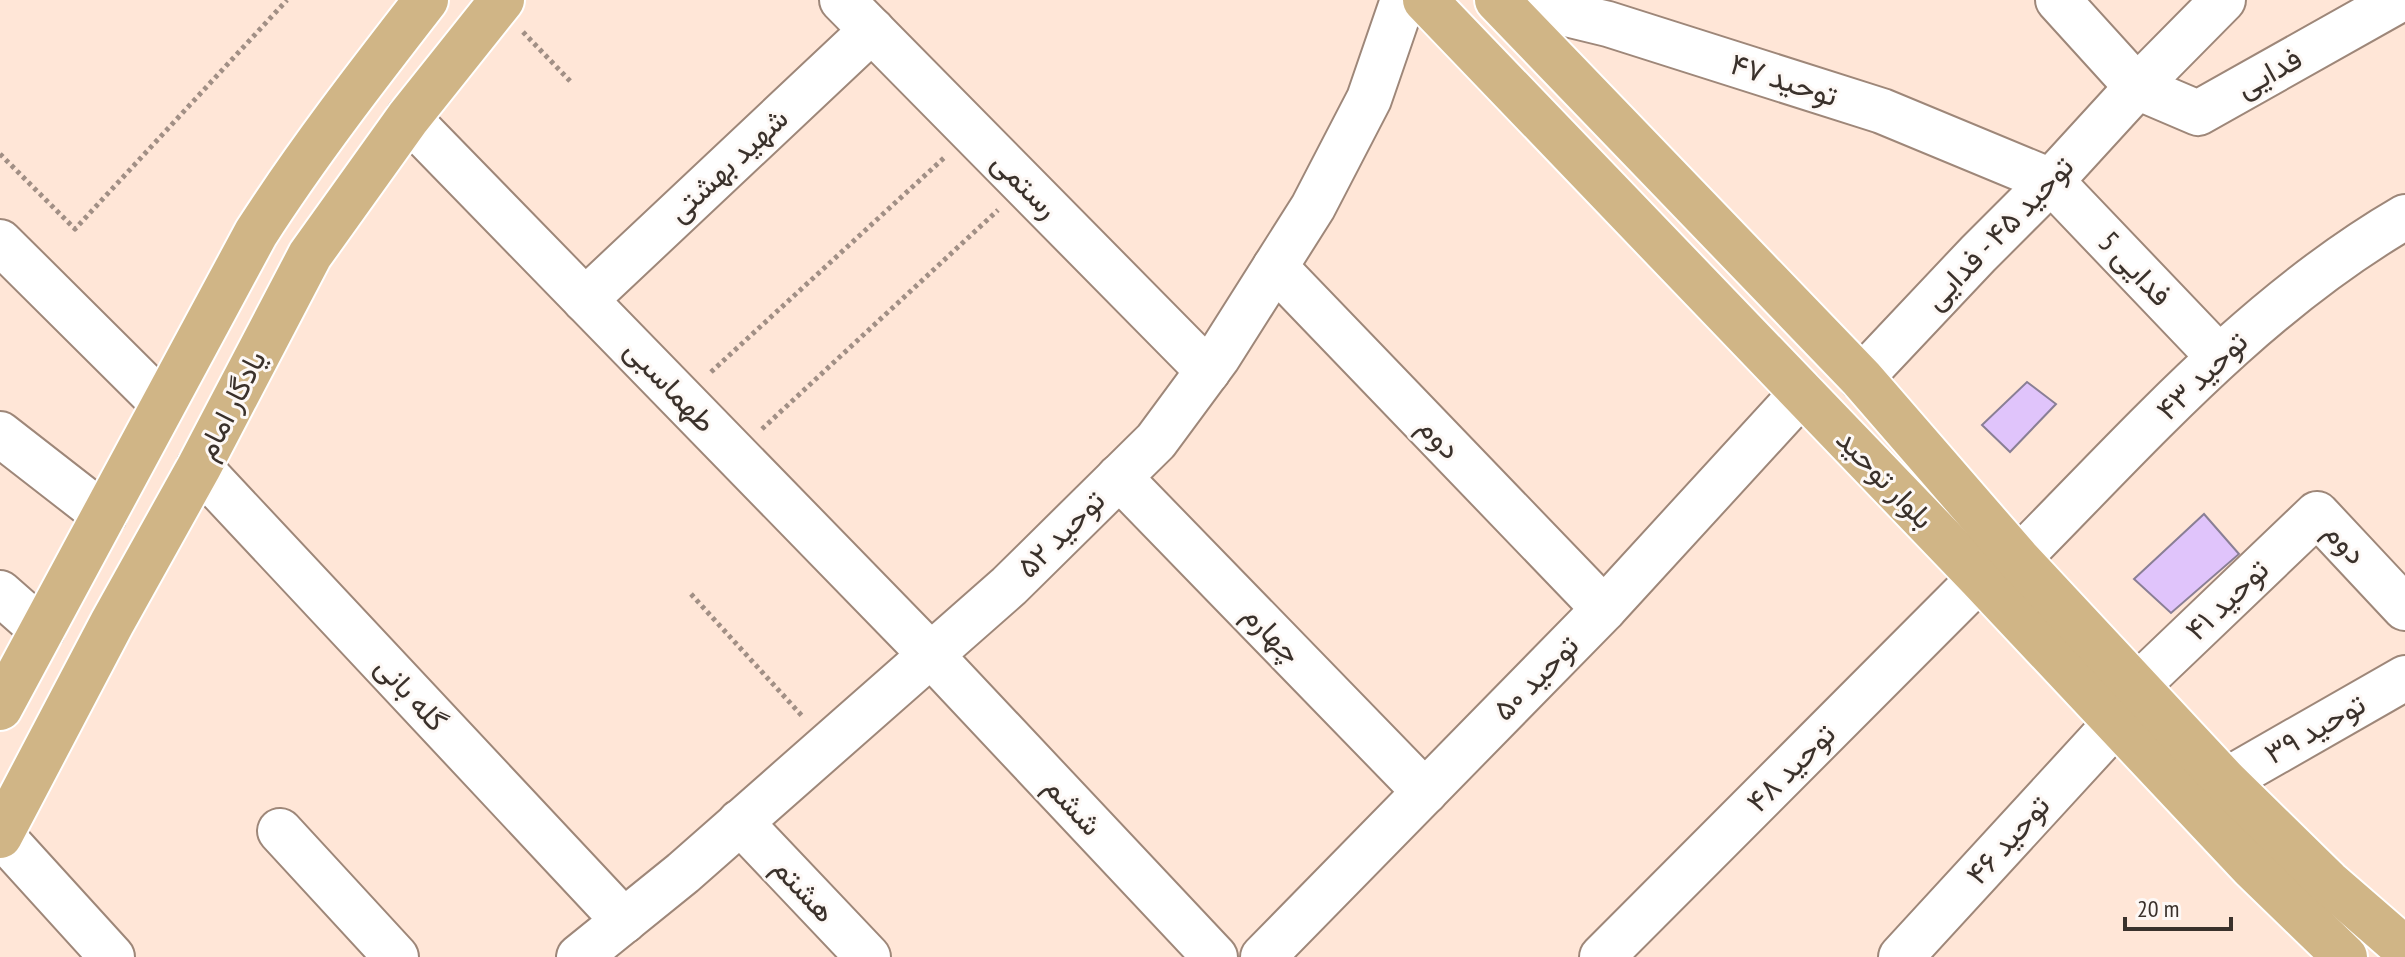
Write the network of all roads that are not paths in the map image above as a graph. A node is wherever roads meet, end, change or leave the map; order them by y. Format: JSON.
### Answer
{"nodes":[{"id":1,"x":426,"y":0,"type":"edge"},
{"id":2,"x":1403,"y":0,"type":"edge"},
{"id":3,"x":1425,"y":0,"type":"edge"},
{"id":4,"x":1497,"y":0,"type":"edge"},
{"id":5,"x":1509,"y":0,"type":"edge"},
{"id":6,"x":2058,"y":0,"type":"edge"},
{"id":7,"x":2223,"y":0,"type":"edge"},
{"id":8,"x":2399,"y":0,"type":"edge"},
{"id":9,"x":499,"y":3,"type":"edge"},
{"id":10,"x":857,"y":15,"type":"edge"},
{"id":11,"x":2137,"y":87,"type":"junction"},
{"id":12,"x":408,"y":118,"type":"junction"},
{"id":13,"x":2051,"y":181,"type":"junction"},
{"id":14,"x":2405,"y":217,"type":"edge"},
{"id":15,"x":0,"y":242,"type":"edge"},
{"id":16,"x":1275,"y":267,"type":"junction"},
{"id":17,"x":585,"y":300,"type":"junction"},
{"id":18,"x":2219,"y":357,"type":"junction"},
{"id":19,"x":1208,"y":371,"type":"junction"},
{"id":20,"x":1861,"y":378,"type":"junction"},
{"id":21,"x":1802,"y":393,"type":"junction"},
{"id":22,"x":163,"y":404,"type":"junction"},
{"id":23,"x":0,"y":434,"type":"edge"},
{"id":24,"x":199,"y":467,"type":"junction"},
{"id":25,"x":1119,"y":477,"type":"junction"},
{"id":26,"x":2317,"y":514,"type":"joint"},
{"id":27,"x":104,"y":515,"type":"junction"},
{"id":28,"x":2018,"y":559,"type":"junction"},
{"id":29,"x":1980,"y":578,"type":"junction"},
{"id":30,"x":0,"y":593,"type":"edge"},
{"id":31,"x":2405,"y":608,"type":"edge"},
{"id":32,"x":1604,"y":609,"type":"junction"},
{"id":33,"x":42,"y":630,"type":"junction"},
{"id":34,"x":931,"y":655,"type":"junction"},
{"id":35,"x":2405,"y":678,"type":"edge"},
{"id":36,"x":2137,"y":686,"type":"junction"},
{"id":37,"x":0,"y":708,"type":"edge"},
{"id":38,"x":2115,"y":724,"type":"junction"},
{"id":39,"x":2225,"y":781,"type":"junction"},
{"id":40,"x":1425,"y":792,"type":"junction"},
{"id":41,"x":740,"y":822,"type":"junction"},
{"id":42,"x":280,"y":831,"type":"dead end"},
{"id":43,"x":0,"y":835,"type":"edge"},
{"id":44,"x":2341,"y":892,"type":"junction"},
{"id":45,"x":2405,"y":904,"type":"edge"},
{"id":46,"x":2300,"y":914,"type":"junction"},
{"id":47,"x":624,"y":921,"type":"junction"},
{"id":48,"x":2405,"y":949,"type":"edge"},
{"id":49,"x":112,"y":957,"type":"edge"},
{"id":50,"x":396,"y":957,"type":"edge"},
{"id":51,"x":579,"y":957,"type":"edge"},
{"id":52,"x":868,"y":957,"type":"edge"},
{"id":53,"x":1215,"y":957,"type":"edge"},
{"id":54,"x":1263,"y":957,"type":"edge"},
{"id":55,"x":1602,"y":957,"type":"edge"},
{"id":56,"x":1901,"y":957,"type":"edge"},
{"id":57,"x":2293,"y":957,"type":"edge"},
{"id":58,"x":2345,"y":957,"type":"edge"}],
"edges":[{"from":1,"to":22,"type":"main road","name":"یادگار امام"},
{"from":2,"to":16,"type":"street","name":"توحید ۵۲"},
{"from":3,"to":21,"type":"main road","name":"بلوار توحید"},
{"from":4,"to":20,"type":"main road","name":"بلوار توحید"},
{"from":5,"to":13,"type":"street","name":"توحید ۴۷"},
{"from":6,"to":11,"type":"street"},
{"from":7,"to":11,"type":"street","name":"توحید ۴۵ - فدایی"},
{"from":8,"to":11,"type":"street","name":"فدایی"},
{"from":9,"to":12,"type":"main road","name":"یادگار امام"},
{"from":10,"to":17,"type":"street","name":"شهید بهشتی"},
{"from":10,"to":19,"type":"street","name":"رستمی"},
{"from":11,"to":13,"type":"street","name":"توحید ۴۵ - فدایی"},
{"from":12,"to":17,"type":"street","name":"طهماسبی"},
{"from":12,"to":24,"type":"main road","name":"یادگار امام"},
{"from":13,"to":18,"type":"street","name":"فدایی 5"},
{"from":13,"to":20,"type":"street","name":"توحید ۴۵ - فدایی"},
{"from":14,"to":18,"type":"street","name":"توحید ۴۳"},
{"from":15,"to":22,"type":"street"},
{"from":16,"to":19,"type":"street","name":"توحید ۵۲"},
{"from":16,"to":32,"type":"street","name":"دوم"},
{"from":17,"to":34,"type":"street","name":"طهماسبی"},
{"from":18,"to":28,"type":"street","name":"توحید ۴۳"},
{"from":19,"to":25,"type":"street","name":"توحید ۵۲"},
{"from":20,"to":28,"type":"main road","name":"بلوار توحید"},
{"from":21,"to":29,"type":"main road","name":"بلوار توحید"},
{"from":21,"to":32,"type":"street","name":"توحید ۵۰"},
{"from":22,"to":27,"type":"main road","name":"یادگار امام"},
{"from":23,"to":27,"type":"street"},
{"from":24,"to":43,"type":"main road","name":"یادگار امام"},
{"from":24,"to":47,"type":"street","name":"گله بانی"},
{"from":25,"to":34,"type":"street","name":"توحید ۵۲"},
{"from":25,"to":40,"type":"street","name":"چهارم"},
{"from":26,"to":31,"type":"street","name":"دوم"},
{"from":26,"to":36,"type":"street","name":"توحید ۴۱"},
{"from":27,"to":33,"type":"main road","name":"یادگار امام"},
{"from":28,"to":36,"type":"main road","name":"بلوار توحید"},
{"from":29,"to":38,"type":"main road","name":"بلوار توحید"},
{"from":29,"to":55,"type":"street","name":"توحید ۴۸"},
{"from":30,"to":33,"type":"street"},
{"from":32,"to":40,"type":"street","name":"توحید ۵۰"},
{"from":33,"to":37,"type":"main road","name":"یادگار امام"},
{"from":34,"to":41,"type":"street","name":"توحید ۵۲"},
{"from":34,"to":53,"type":"street","name":"ششم"},
{"from":35,"to":39,"type":"street","name":"توحید ۳۹"},
{"from":36,"to":39,"type":"main road","name":"بلوار توحید"},
{"from":38,"to":46,"type":"main road","name":"بلوار توحید"},
{"from":38,"to":56,"type":"street","name":"توحید ۴۶"},
{"from":39,"to":44,"type":"main road","name":"بلوار توحید"},
{"from":40,"to":54,"type":"street","name":"توحید ۵۰"},
{"from":41,"to":47,"type":"street","name":"توحید ۵۲"},
{"from":41,"to":52,"type":"street","name":"هشتم"},
{"from":42,"to":50,"type":"street"},
{"from":43,"to":49,"type":"street"},
{"from":44,"to":45,"type":"main road"},
{"from":44,"to":48,"type":"main road","name":"بلوار توحید"},
{"from":46,"to":57,"type":"main road"},
{"from":46,"to":58,"type":"main road","name":"بلوار توحید"},
{"from":47,"to":51,"type":"street","name":"توحید ۵۲"}]}
